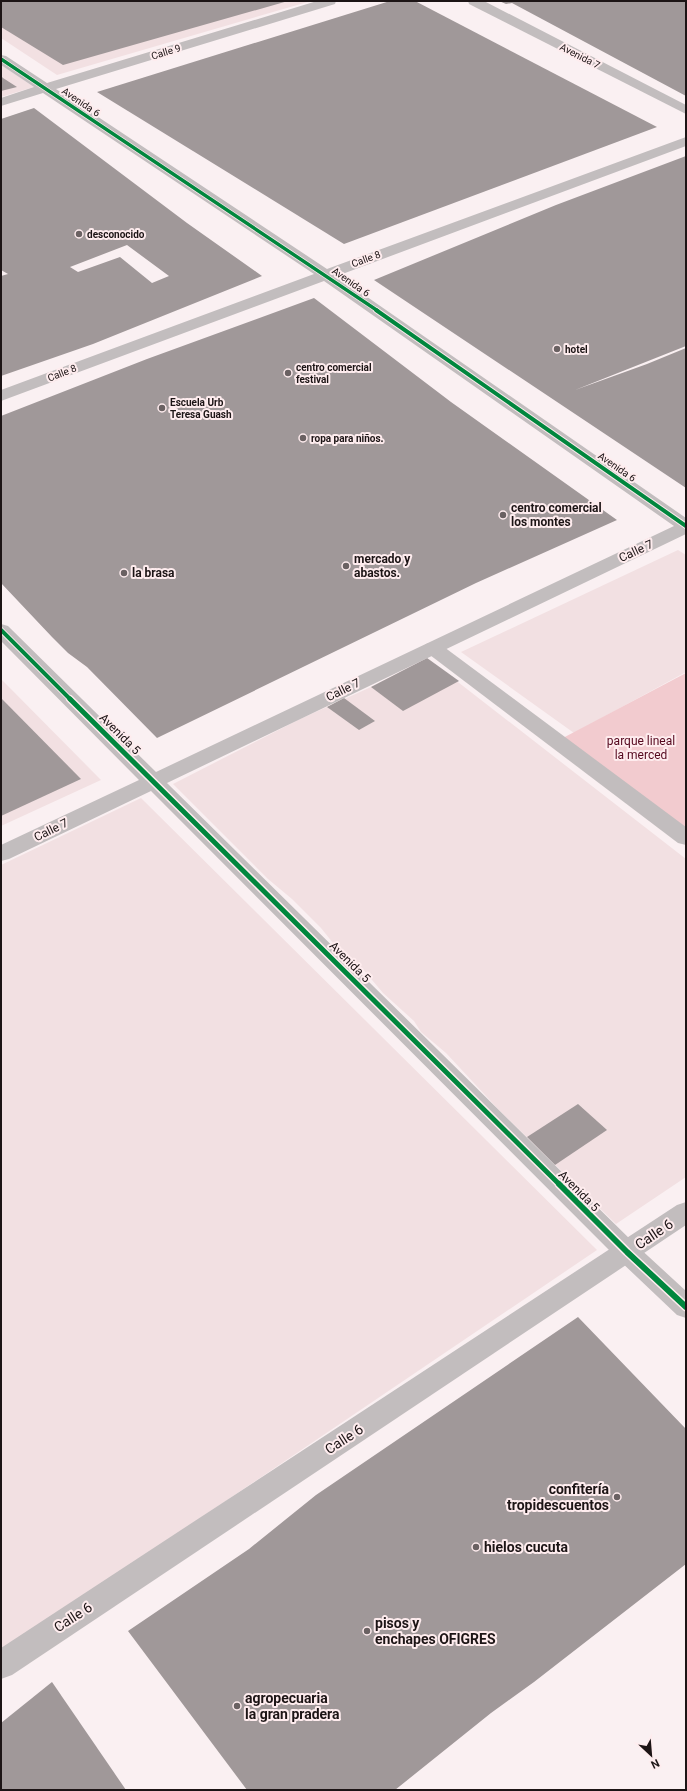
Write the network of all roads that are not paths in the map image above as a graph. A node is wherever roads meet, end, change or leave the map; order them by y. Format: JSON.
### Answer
{"nodes":[{"id":1,"x":330,"y":1,"type":"edge"},
{"id":2,"x":474,"y":1,"type":"edge"},
{"id":3,"x":1,"y":59,"type":"edge"},
{"id":4,"x":45,"y":89,"type":"junction"},
{"id":5,"x":1,"y":102,"type":"edge"},
{"id":6,"x":686,"y":110,"type":"edge"},
{"id":7,"x":686,"y":141,"type":"edge"},
{"id":8,"x":324,"y":274,"type":"junction"},
{"id":9,"x":1,"y":396,"type":"edge"},
{"id":10,"x":686,"y":527,"type":"edge"},
{"id":11,"x":1,"y":630,"type":"edge"},
{"id":12,"x":433,"y":648,"type":"junction"},
{"id":13,"x":154,"y":781,"type":"junction"},
{"id":14,"x":686,"y":838,"type":"edge"},
{"id":15,"x":1,"y":854,"type":"edge"},
{"id":16,"x":686,"y":1212,"type":"edge"},
{"id":17,"x":627,"y":1252,"type":"junction"},
{"id":18,"x":686,"y":1307,"type":"edge"},
{"id":19,"x":1,"y":1665,"type":"edge"}],
"edges":[{"from":1,"to":4,"type":"street","name":"Calle 9"},
{"from":2,"to":6,"type":"street","name":"Avenida 7"},
{"from":3,"to":4,"type":"street","name":"Avenida 6"},
{"from":4,"to":5,"type":"street","name":"Calle 9"},
{"from":4,"to":8,"type":"street","name":"Avenida 6"},
{"from":7,"to":8,"type":"street","name":"Calle 8"},
{"from":8,"to":9,"type":"street","name":"Calle 8"},
{"from":8,"to":10,"type":"street","name":"Avenida 6"},
{"from":10,"to":12,"type":"street","name":"Calle 7"},
{"from":11,"to":13,"type":"street","name":"Avenida 5"},
{"from":12,"to":13,"type":"street","name":"Calle 7"},
{"from":12,"to":14,"type":"street"},
{"from":13,"to":15,"type":"street","name":"Calle 7"},
{"from":13,"to":17,"type":"street","name":"Avenida 5"},
{"from":16,"to":17,"type":"street","name":"Calle 6"},
{"from":17,"to":18,"type":"street","name":"Avenida 5"},
{"from":17,"to":19,"type":"street","name":"Calle 6"}]}
